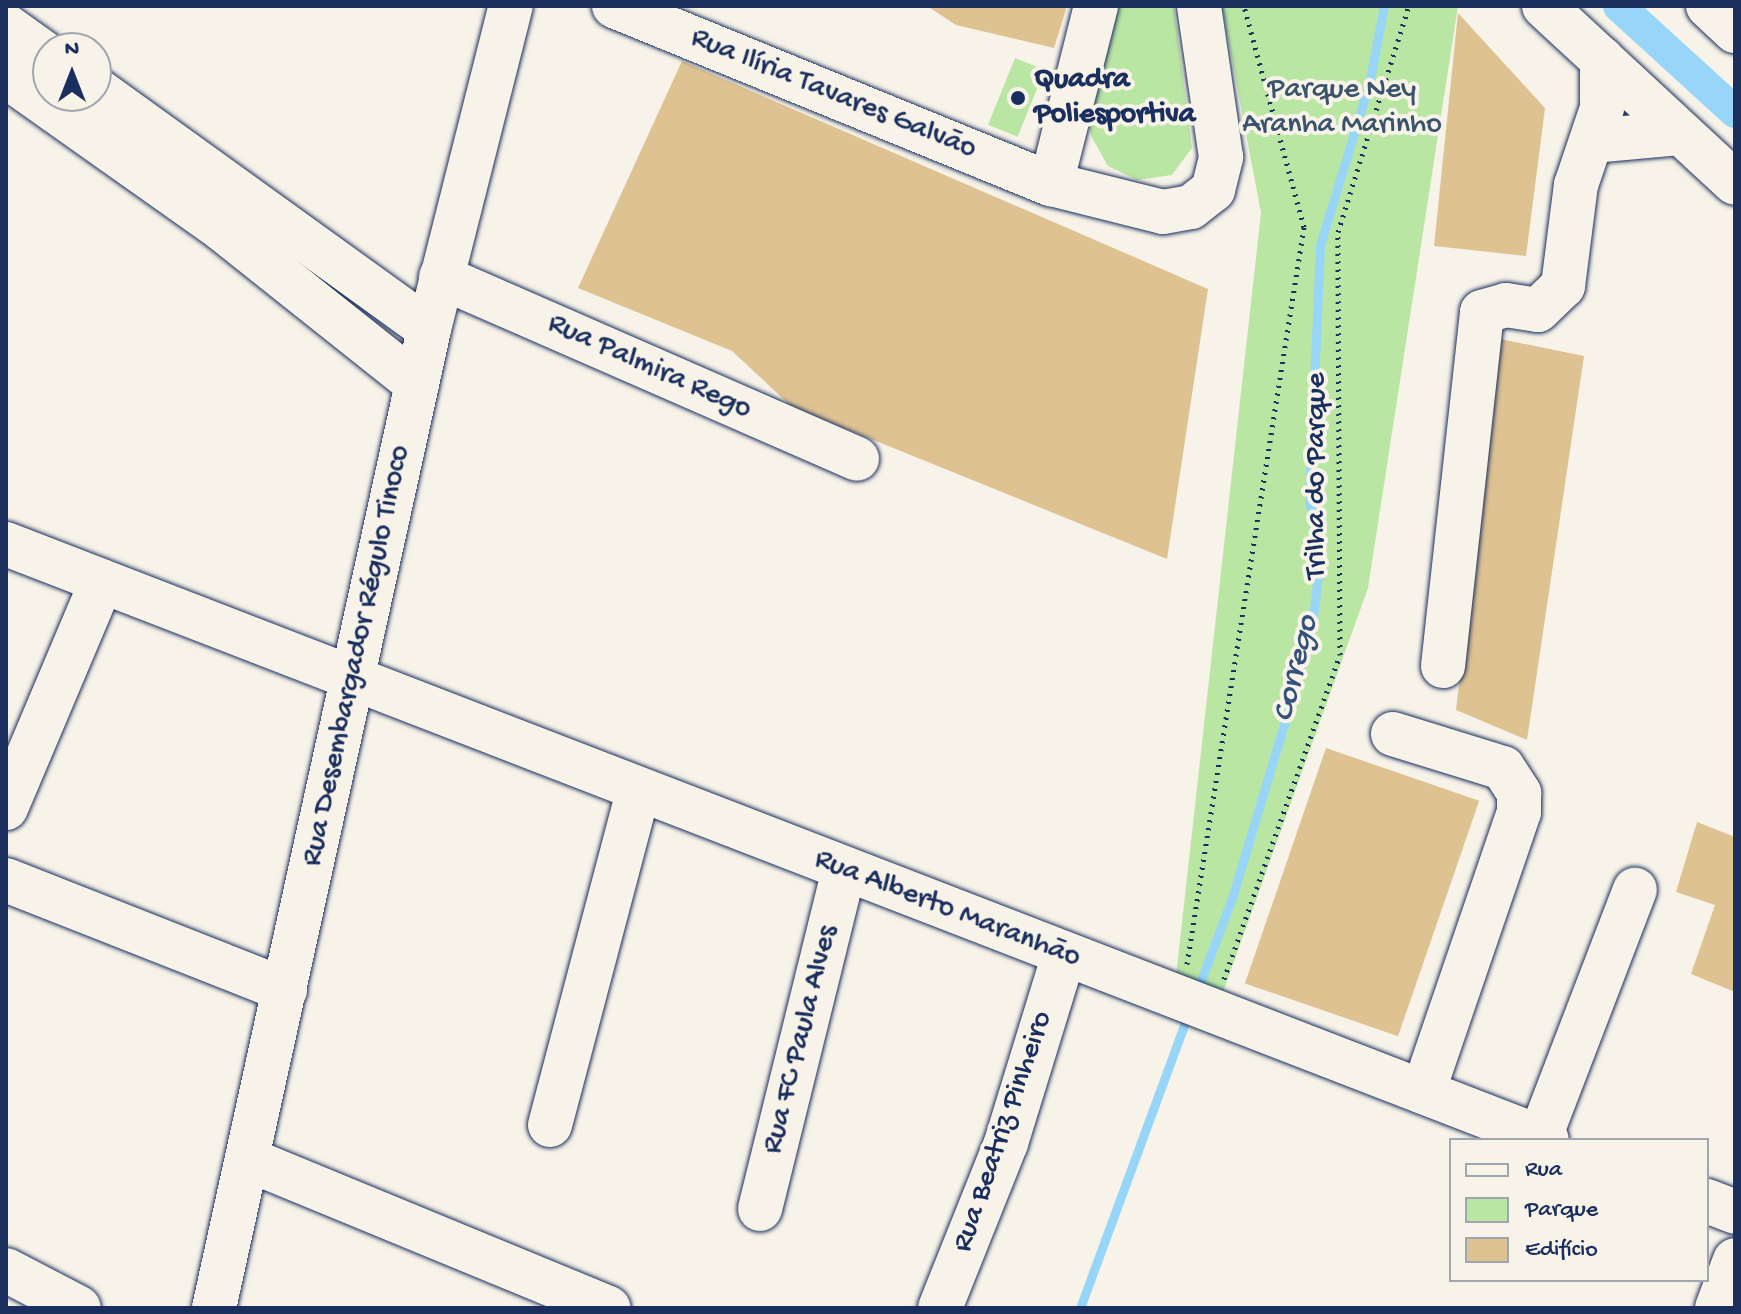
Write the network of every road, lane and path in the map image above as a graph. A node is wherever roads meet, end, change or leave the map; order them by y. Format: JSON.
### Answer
{"nodes":[{"id":1,"x":511,"y":6,"type":"edge"},
{"id":2,"x":614,"y":6,"type":"edge"},
{"id":3,"x":1096,"y":6,"type":"edge"},
{"id":4,"x":1199,"y":6,"type":"edge"},
{"id":5,"x":1244,"y":6,"type":"edge"},
{"id":6,"x":1409,"y":6,"type":"edge"},
{"id":7,"x":1544,"y":6,"type":"edge"},
{"id":8,"x":1708,"y":6,"type":"edge"},
{"id":9,"x":6,"y":26,"type":"edge"},
{"id":10,"x":1735,"y":31,"type":"edge"},
{"id":11,"x":32,"y":45,"type":"edge"},
{"id":12,"x":1602,"y":59,"type":"junction"},
{"id":13,"x":6,"y":76,"type":"edge"},
{"id":14,"x":112,"y":100,"type":"edge"},
{"id":15,"x":1680,"y":133,"type":"junction"},
{"id":16,"x":1592,"y":141,"type":"junction"},
{"id":17,"x":1735,"y":183,"type":"edge"},
{"id":18,"x":1051,"y":184,"type":"junction"},
{"id":19,"x":246,"y":194,"type":"junction"},
{"id":20,"x":222,"y":229,"type":"junction"},
{"id":21,"x":441,"y":277,"type":"junction"},
{"id":22,"x":429,"y":329,"type":"junction"},
{"id":23,"x":417,"y":384,"type":"junction"},
{"id":24,"x":857,"y":459,"type":"dead end"},
{"id":25,"x":6,"y":544,"type":"edge"},
{"id":26,"x":102,"y":581,"type":"junction"},
{"id":27,"x":1443,"y":666,"type":"dead end"},
{"id":28,"x":353,"y":682,"type":"junction"},
{"id":29,"x":1393,"y":734,"type":"dead end"},
{"id":30,"x":638,"y":791,"type":"junction"},
{"id":31,"x":6,"y":808,"type":"edge"},
{"id":32,"x":844,"y":870,"type":"junction"},
{"id":33,"x":6,"y":880,"type":"edge"},
{"id":34,"x":1635,"y":890,"type":"dead end"},
{"id":35,"x":1064,"y":955,"type":"junction"},
{"id":36,"x":1174,"y":980,"type":"junction"},
{"id":37,"x":285,"y":990,"type":"junction"},
{"id":38,"x":1221,"y":999,"type":"junction"},
{"id":39,"x":1423,"y":1092,"type":"junction"},
{"id":40,"x":550,"y":1125,"type":"dead end"},
{"id":41,"x":1541,"y":1138,"type":"edge"},
{"id":42,"x":1544,"y":1138,"type":"edge"},
{"id":43,"x":247,"y":1159,"type":"junction"},
{"id":44,"x":1709,"y":1202,"type":"edge"},
{"id":45,"x":760,"y":1209,"type":"dead end"},
{"id":46,"x":1735,"y":1212,"type":"edge"},
{"id":47,"x":1735,"y":1260,"type":"edge"},
{"id":48,"x":6,"y":1270,"type":"edge"},
{"id":49,"x":79,"y":1308,"type":"edge"},
{"id":50,"x":214,"y":1308,"type":"edge"},
{"id":51,"x":608,"y":1308,"type":"edge"},
{"id":52,"x":940,"y":1308,"type":"edge"},
{"id":53,"x":1717,"y":1308,"type":"edge"}],
"edges":[{"from":1,"to":21,"type":"street","name":"Rua Desembargador Régulo Tinoco"},
{"from":2,"to":18,"type":"street","name":"Rua Ilíria Tavares Galvão"},
{"from":3,"to":18,"type":"street"},
{"from":4,"to":18,"type":"street","name":"Rua Ilíria Tavares Galvão"},
{"from":5,"to":36,"type":"path","name":"Trilha do Parque"},
{"from":6,"to":38,"type":"path","name":"Trilha do Parque"},
{"from":7,"to":12,"type":"street"},
{"from":8,"to":10,"type":"street"},
{"from":9,"to":11,"type":"street"},
{"from":12,"to":15,"type":"street"},
{"from":12,"to":16,"type":"street"},
{"from":13,"to":20,"type":"street"},
{"from":14,"to":19,"type":"street"},
{"from":15,"to":16,"type":"street"},
{"from":15,"to":17,"type":"street"},
{"from":16,"to":27,"type":"street"},
{"from":19,"to":20,"type":"street"},
{"from":19,"to":22,"type":"street"},
{"from":20,"to":23,"type":"street"},
{"from":21,"to":22,"type":"street","name":"Rua Desembargador Régulo Tinoco"},
{"from":21,"to":24,"type":"street","name":"Rua Palmira Rego"},
{"from":22,"to":23,"type":"street","name":"Rua Desembargador Régulo Tinoco"},
{"from":23,"to":28,"type":"street","name":"Rua Desembargador Régulo Tinoco"},
{"from":25,"to":26,"type":"street","name":"Rua Alberto Maranhão"},
{"from":26,"to":28,"type":"street","name":"Rua Alberto Maranhão"},
{"from":26,"to":31,"type":"street"},
{"from":28,"to":30,"type":"street","name":"Rua Alberto Maranhão"},
{"from":28,"to":37,"type":"street","name":"Rua Desembargador Régulo Tinoco"},
{"from":29,"to":39,"type":"street"},
{"from":30,"to":32,"type":"street","name":"Rua Alberto Maranhão"},
{"from":30,"to":40,"type":"street"},
{"from":32,"to":35,"type":"street","name":"Rua Alberto Maranhão"},
{"from":32,"to":45,"type":"street","name":"Rua FC Paula Alves"},
{"from":33,"to":37,"type":"street"},
{"from":34,"to":42,"type":"street","name":"Rua Alberto Maranhão"},
{"from":35,"to":36,"type":"street","name":"Rua Alberto Maranhão"},
{"from":35,"to":52,"type":"street","name":"Rua Beatriz Pinheiro"},
{"from":36,"to":38,"type":"street","name":"Rua Alberto Maranhão"},
{"from":37,"to":43,"type":"street","name":"Rua Desembargador Régulo Tinoco"},
{"from":38,"to":39,"type":"street","name":"Rua Alberto Maranhão"},
{"from":39,"to":41,"type":"street","name":"Rua Alberto Maranhão"},
{"from":43,"to":50,"type":"street","name":"Rua Desembargador Régulo Tinoco"},
{"from":43,"to":51,"type":"street"},
{"from":44,"to":46,"type":"street"},
{"from":47,"to":53,"type":"street"},
{"from":48,"to":49,"type":"street"}]}
